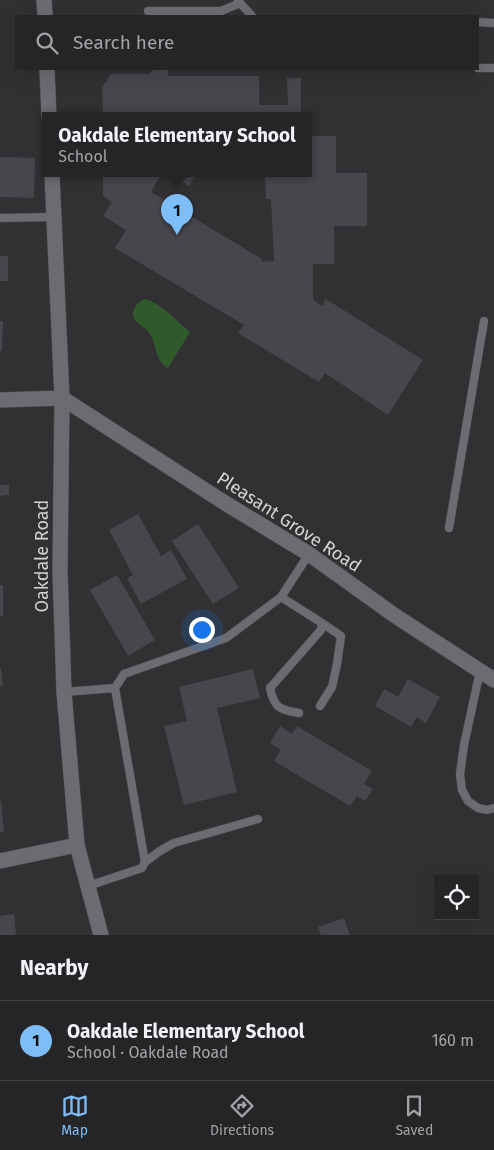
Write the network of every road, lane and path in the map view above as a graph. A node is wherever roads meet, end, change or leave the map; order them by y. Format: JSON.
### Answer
{"nodes":[{"id":1,"x":44,"y":0,"type":"edge"},
{"id":2,"x":239,"y":2,"type":"edge"},
{"id":3,"x":148,"y":11,"type":"dead end"},
{"id":4,"x":45,"y":15,"type":"edge"},
{"id":5,"x":251,"y":15,"type":"edge"},
{"id":6,"x":479,"y":22,"type":"edge"},
{"id":7,"x":494,"y":23,"type":"edge"},
{"id":8,"x":479,"y":68,"type":"edge"},
{"id":9,"x":494,"y":68,"type":"edge"},
{"id":10,"x":47,"y":70,"type":"edge"},
{"id":11,"x":49,"y":112,"type":"edge"},
{"id":12,"x":52,"y":177,"type":"edge"},
{"id":13,"x":54,"y":217,"type":"junction"},
{"id":14,"x":0,"y":218,"type":"edge"},
{"id":15,"x":484,"y":321,"type":"dead end"},
{"id":16,"x":62,"y":398,"type":"junction"},
{"id":17,"x":0,"y":400,"type":"edge"},
{"id":18,"x":449,"y":528,"type":"dead end"},
{"id":19,"x":308,"y":554,"type":"junction"},
{"id":20,"x":281,"y":597,"type":"junction"},
{"id":21,"x":322,"y":623,"type":"junction"},
{"id":22,"x":480,"y":671,"type":"junction"},
{"id":23,"x":494,"y":680,"type":"edge"},
{"id":24,"x":115,"y":688,"type":"junction"},
{"id":25,"x":64,"y":692,"type":"junction"},
{"id":26,"x":320,"y":706,"type":"dead end"},
{"id":27,"x":299,"y":713,"type":"dead end"},
{"id":28,"x":494,"y":808,"type":"edge"},
{"id":29,"x":258,"y":819,"type":"dead end"},
{"id":30,"x":78,"y":845,"type":"junction"},
{"id":31,"x":0,"y":861,"type":"edge"},
{"id":32,"x":145,"y":862,"type":"junction"},
{"id":33,"x":88,"y":886,"type":"junction"},
{"id":34,"x":101,"y":935,"type":"edge"}],
"edges":[{"from":1,"to":4,"type":"main road"},
{"from":2,"to":3,"type":"lane"},
{"from":2,"to":5,"type":"lane"},
{"from":6,"to":7,"type":"lane"},
{"from":8,"to":9,"type":"lane"},
{"from":10,"to":11,"type":"main road"},
{"from":12,"to":13,"type":"main road","name":"Oakdale Road"},
{"from":13,"to":14,"type":"lane"},
{"from":13,"to":16,"type":"main road","name":"Oakdale Road"},
{"from":15,"to":18,"type":"lane"},
{"from":16,"to":17,"type":"main road"},
{"from":16,"to":19,"type":"main road","name":"Pleasant Grove Road"},
{"from":16,"to":25,"type":"main road","name":"Oakdale Road"},
{"from":19,"to":20,"type":"lane"},
{"from":19,"to":22,"type":"main road","name":"Pleasant Grove Road"},
{"from":20,"to":21,"type":"lane"},
{"from":20,"to":24,"type":"lane"},
{"from":21,"to":26,"type":"lane"},
{"from":21,"to":27,"type":"lane"},
{"from":22,"to":23,"type":"main road","name":"Pleasant Grove Road"},
{"from":22,"to":28,"type":"lane"},
{"from":24,"to":25,"type":"lane"},
{"from":24,"to":32,"type":"lane"},
{"from":25,"to":30,"type":"main road","name":"Oakdale Road"},
{"from":29,"to":32,"type":"lane"},
{"from":30,"to":31,"type":"main road"},
{"from":30,"to":33,"type":"main road","name":"Oakdale Road"},
{"from":32,"to":33,"type":"lane"},
{"from":33,"to":34,"type":"main road","name":"Oakdale Road"}]}
